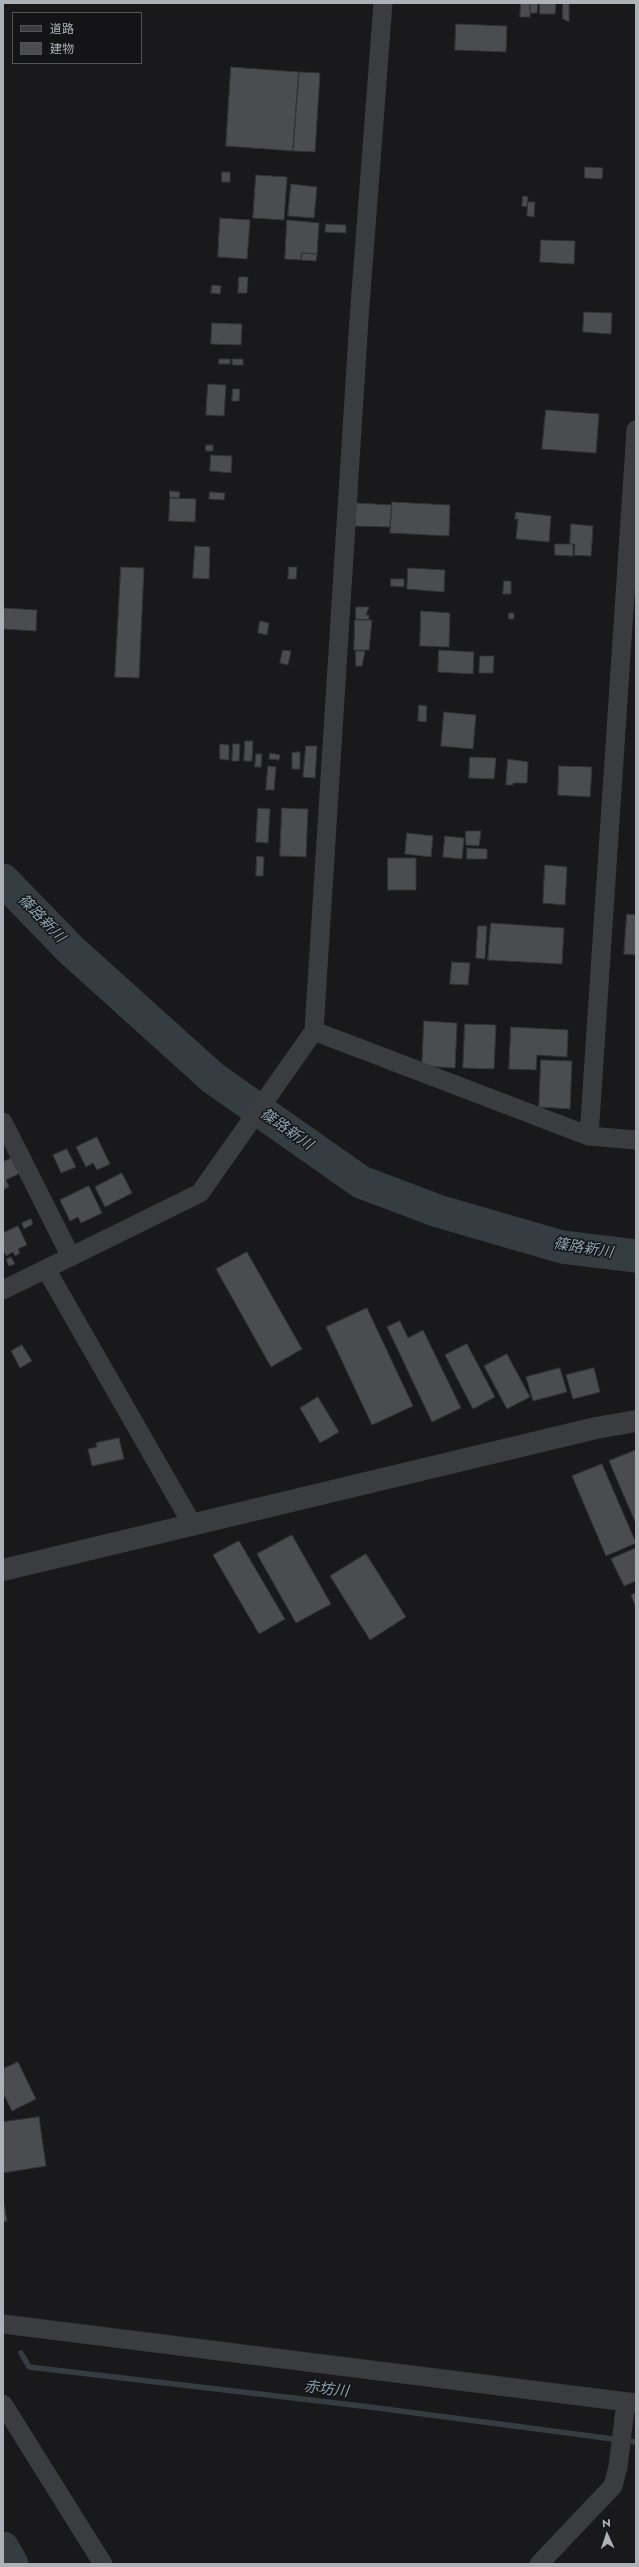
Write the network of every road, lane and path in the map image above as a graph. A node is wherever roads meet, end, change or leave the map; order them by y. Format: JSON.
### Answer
{"nodes":[{"id":1,"x":383,"y":3,"type":"edge"},
{"id":2,"x":636,"y":430,"type":"edge"},
{"id":3,"x":314,"y":1031,"type":"junction"},
{"id":4,"x":3,"y":1122,"type":"edge"},
{"id":5,"x":589,"y":1136,"type":"junction"},
{"id":6,"x":636,"y":1140,"type":"edge"},
{"id":7,"x":71,"y":1257,"type":"junction"},
{"id":8,"x":46,"y":1269,"type":"junction"},
{"id":9,"x":3,"y":1290,"type":"edge"},
{"id":10,"x":636,"y":1422,"type":"edge"},
{"id":11,"x":192,"y":1524,"type":"junction"},
{"id":12,"x":3,"y":1570,"type":"edge"},
{"id":13,"x":3,"y":2324,"type":"edge"},
{"id":14,"x":631,"y":2403,"type":"edge"},
{"id":15,"x":3,"y":2404,"type":"edge"},
{"id":16,"x":103,"y":2564,"type":"edge"},
{"id":17,"x":539,"y":2564,"type":"edge"}],
"edges":[{"from":1,"to":3,"type":"street"},
{"from":2,"to":5,"type":"street"},
{"from":3,"to":5,"type":"street"},
{"from":3,"to":7,"type":"street"},
{"from":4,"to":7,"type":"street"},
{"from":5,"to":6,"type":"street"},
{"from":7,"to":8,"type":"street"},
{"from":8,"to":9,"type":"street"},
{"from":8,"to":11,"type":"street"},
{"from":10,"to":11,"type":"street"},
{"from":11,"to":12,"type":"street"},
{"from":13,"to":14,"type":"street"},
{"from":14,"to":17,"type":"street"},
{"from":15,"to":16,"type":"street"}]}
